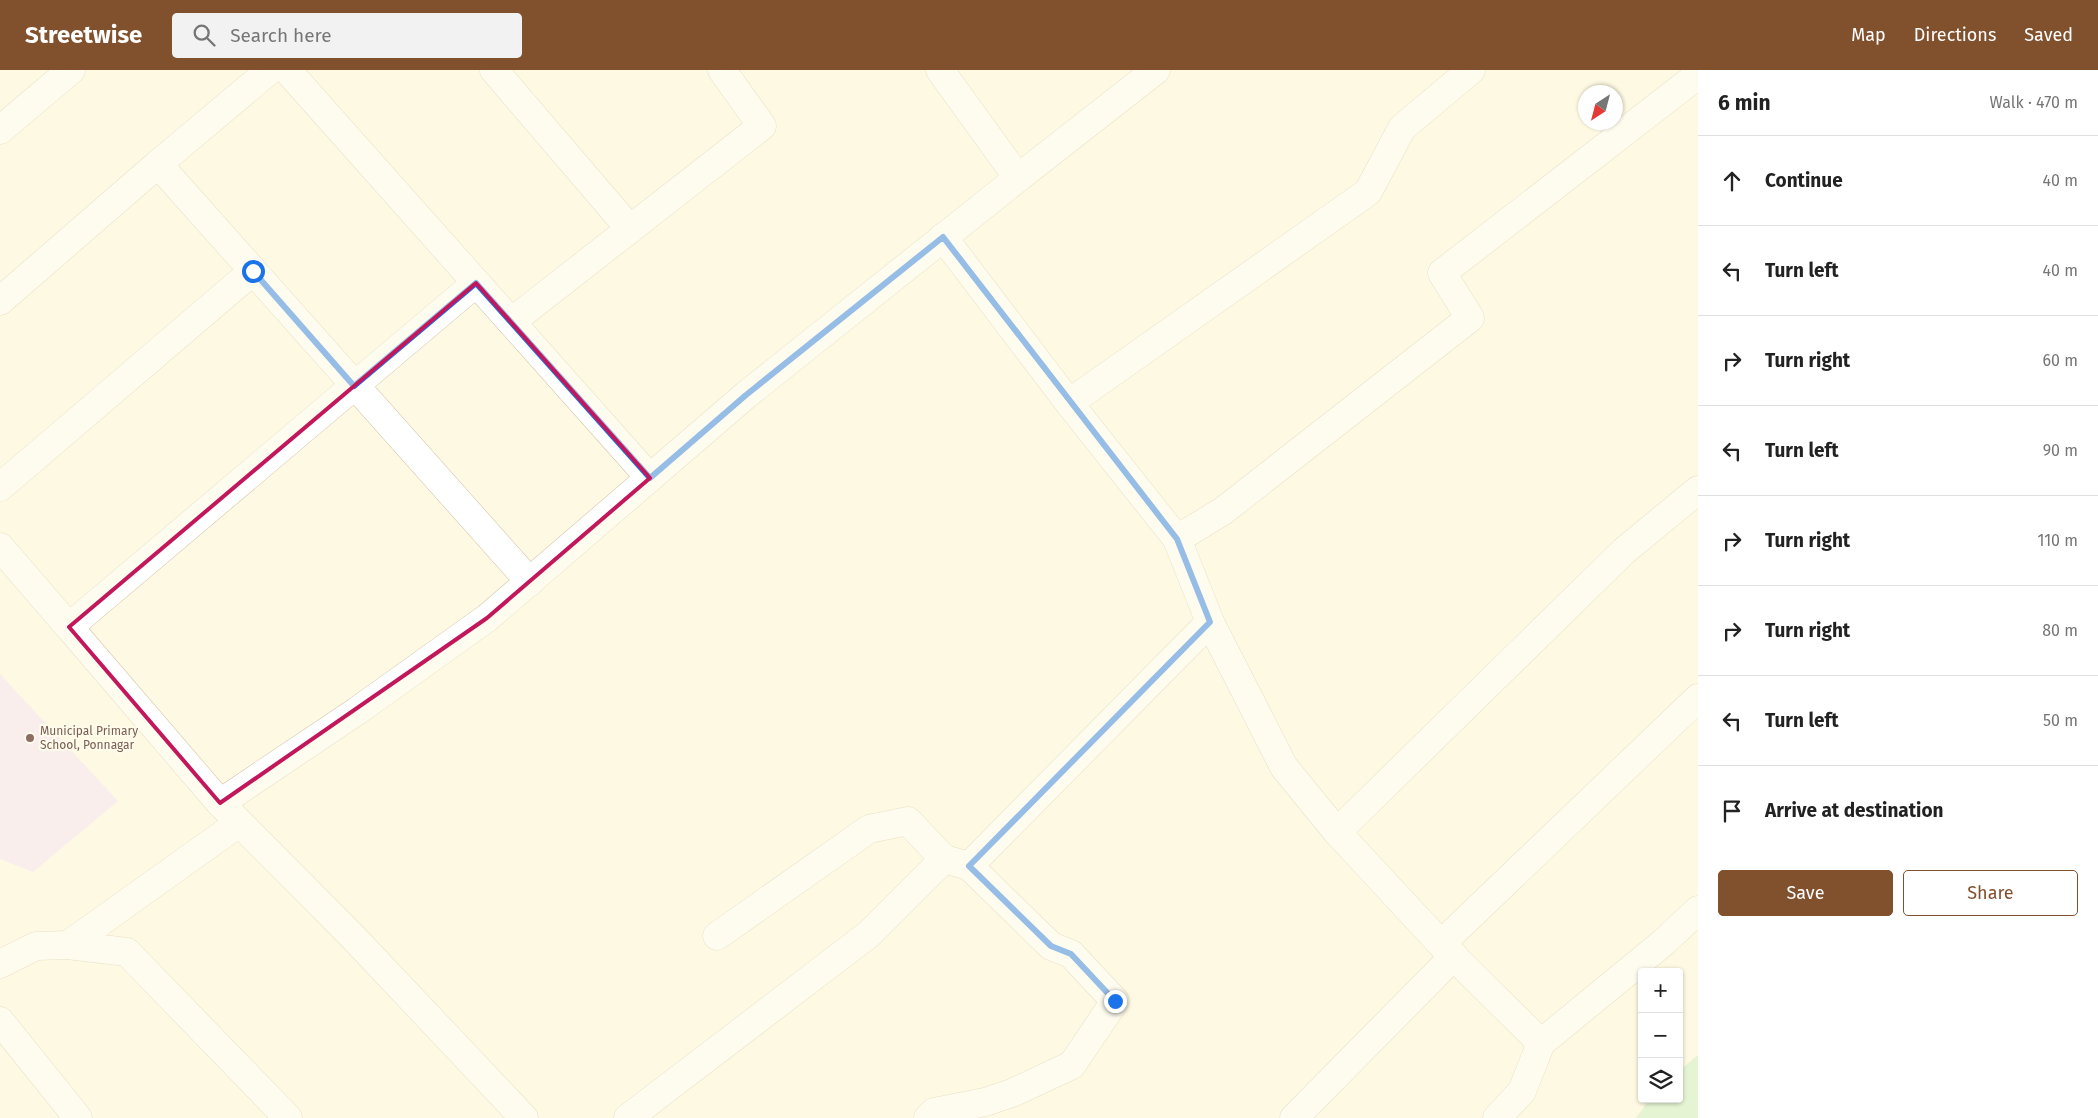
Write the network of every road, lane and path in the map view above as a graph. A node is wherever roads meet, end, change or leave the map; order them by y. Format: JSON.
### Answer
{"nodes":[{"id":1,"x":71,"y":70,"type":"edge"},
{"id":2,"x":270,"y":70,"type":"edge"},
{"id":3,"x":287,"y":70,"type":"edge"},
{"id":4,"x":494,"y":70,"type":"edge"},
{"id":5,"x":722,"y":70,"type":"edge"},
{"id":6,"x":940,"y":70,"type":"edge"},
{"id":7,"x":1156,"y":70,"type":"edge"},
{"id":8,"x":1471,"y":70,"type":"edge"},
{"id":9,"x":1698,"y":75,"type":"edge"},
{"id":10,"x":0,"y":130,"type":"edge"},
{"id":11,"x":158,"y":164,"type":"junction"},
{"id":12,"x":1018,"y":178,"type":"junction"},
{"id":13,"x":630,"y":229,"type":"junction"},
{"id":14,"x":943,"y":237,"type":"junction"},
{"id":15,"x":253,"y":271,"type":"junction"},
{"id":16,"x":476,"y":283,"type":"junction"},
{"id":17,"x":0,"y":301,"type":"edge"},
{"id":18,"x":511,"y":322,"type":"junction"},
{"id":19,"x":354,"y":386,"type":"junction"},
{"id":20,"x":1069,"y":403,"type":"junction"},
{"id":21,"x":650,"y":478,"type":"junction"},
{"id":22,"x":0,"y":487,"type":"edge"},
{"id":23,"x":1698,"y":490,"type":"edge"},
{"id":24,"x":1177,"y":539,"type":"junction"},
{"id":25,"x":0,"y":548,"type":"edge"},
{"id":26,"x":530,"y":582,"type":"junction"},
{"id":27,"x":1210,"y":622,"type":"junction"},
{"id":28,"x":69,"y":627,"type":"junction"},
{"id":29,"x":1698,"y":698,"type":"edge"},
{"id":30,"x":220,"y":803,"type":"junction"},
{"id":31,"x":239,"y":823,"type":"junction"},
{"id":32,"x":1336,"y":832,"type":"junction"},
{"id":33,"x":956,"y":863,"type":"junction"},
{"id":34,"x":1698,"y":910,"type":"edge"},
{"id":35,"x":717,"y":936,"type":"dead end"},
{"id":36,"x":68,"y":945,"type":"junction"},
{"id":37,"x":1448,"y":950,"type":"junction"},
{"id":38,"x":0,"y":964,"type":"edge"},
{"id":39,"x":0,"y":1021,"type":"edge"},
{"id":40,"x":1541,"y":1042,"type":"junction"},
{"id":41,"x":78,"y":1118,"type":"edge"},
{"id":42,"x":288,"y":1118,"type":"edge"},
{"id":43,"x":524,"y":1118,"type":"edge"},
{"id":44,"x":628,"y":1118,"type":"edge"},
{"id":45,"x":928,"y":1118,"type":"edge"},
{"id":46,"x":1294,"y":1118,"type":"edge"},
{"id":47,"x":1496,"y":1118,"type":"edge"}],
"edges":[{"from":1,"to":10,"type":"street"},
{"from":2,"to":11,"type":"street"},
{"from":3,"to":16,"type":"street"},
{"from":4,"to":13,"type":"street"},
{"from":5,"to":13,"type":"street"},
{"from":6,"to":12,"type":"street"},
{"from":7,"to":12,"type":"street"},
{"from":8,"to":20,"type":"street"},
{"from":9,"to":24,"type":"street"},
{"from":11,"to":15,"type":"street"},
{"from":11,"to":17,"type":"street"},
{"from":12,"to":14,"type":"street"},
{"from":13,"to":18,"type":"street"},
{"from":14,"to":20,"type":"street"},
{"from":14,"to":21,"type":"street"},
{"from":15,"to":19,"type":"street"},
{"from":15,"to":22,"type":"street"},
{"from":16,"to":18,"type":"street"},
{"from":16,"to":19,"type":"street"},
{"from":18,"to":21,"type":"street"},
{"from":19,"to":26,"type":"street"},
{"from":19,"to":28,"type":"street"},
{"from":20,"to":24,"type":"street"},
{"from":21,"to":26,"type":"street"},
{"from":23,"to":32,"type":"street"},
{"from":24,"to":27,"type":"street"},
{"from":25,"to":28,"type":"street"},
{"from":26,"to":30,"type":"street"},
{"from":27,"to":32,"type":"street"},
{"from":27,"to":33,"type":"street"},
{"from":28,"to":30,"type":"street"},
{"from":29,"to":37,"type":"street"},
{"from":30,"to":31,"type":"street"},
{"from":31,"to":36,"type":"street"},
{"from":31,"to":43,"type":"street"},
{"from":32,"to":37,"type":"street"},
{"from":33,"to":35,"type":"street"},
{"from":33,"to":44,"type":"street"},
{"from":33,"to":45,"type":"street"},
{"from":34,"to":40,"type":"street"},
{"from":36,"to":38,"type":"street"},
{"from":36,"to":42,"type":"street"},
{"from":37,"to":40,"type":"street"},
{"from":37,"to":46,"type":"street"},
{"from":39,"to":41,"type":"street"},
{"from":40,"to":47,"type":"street"}]}
